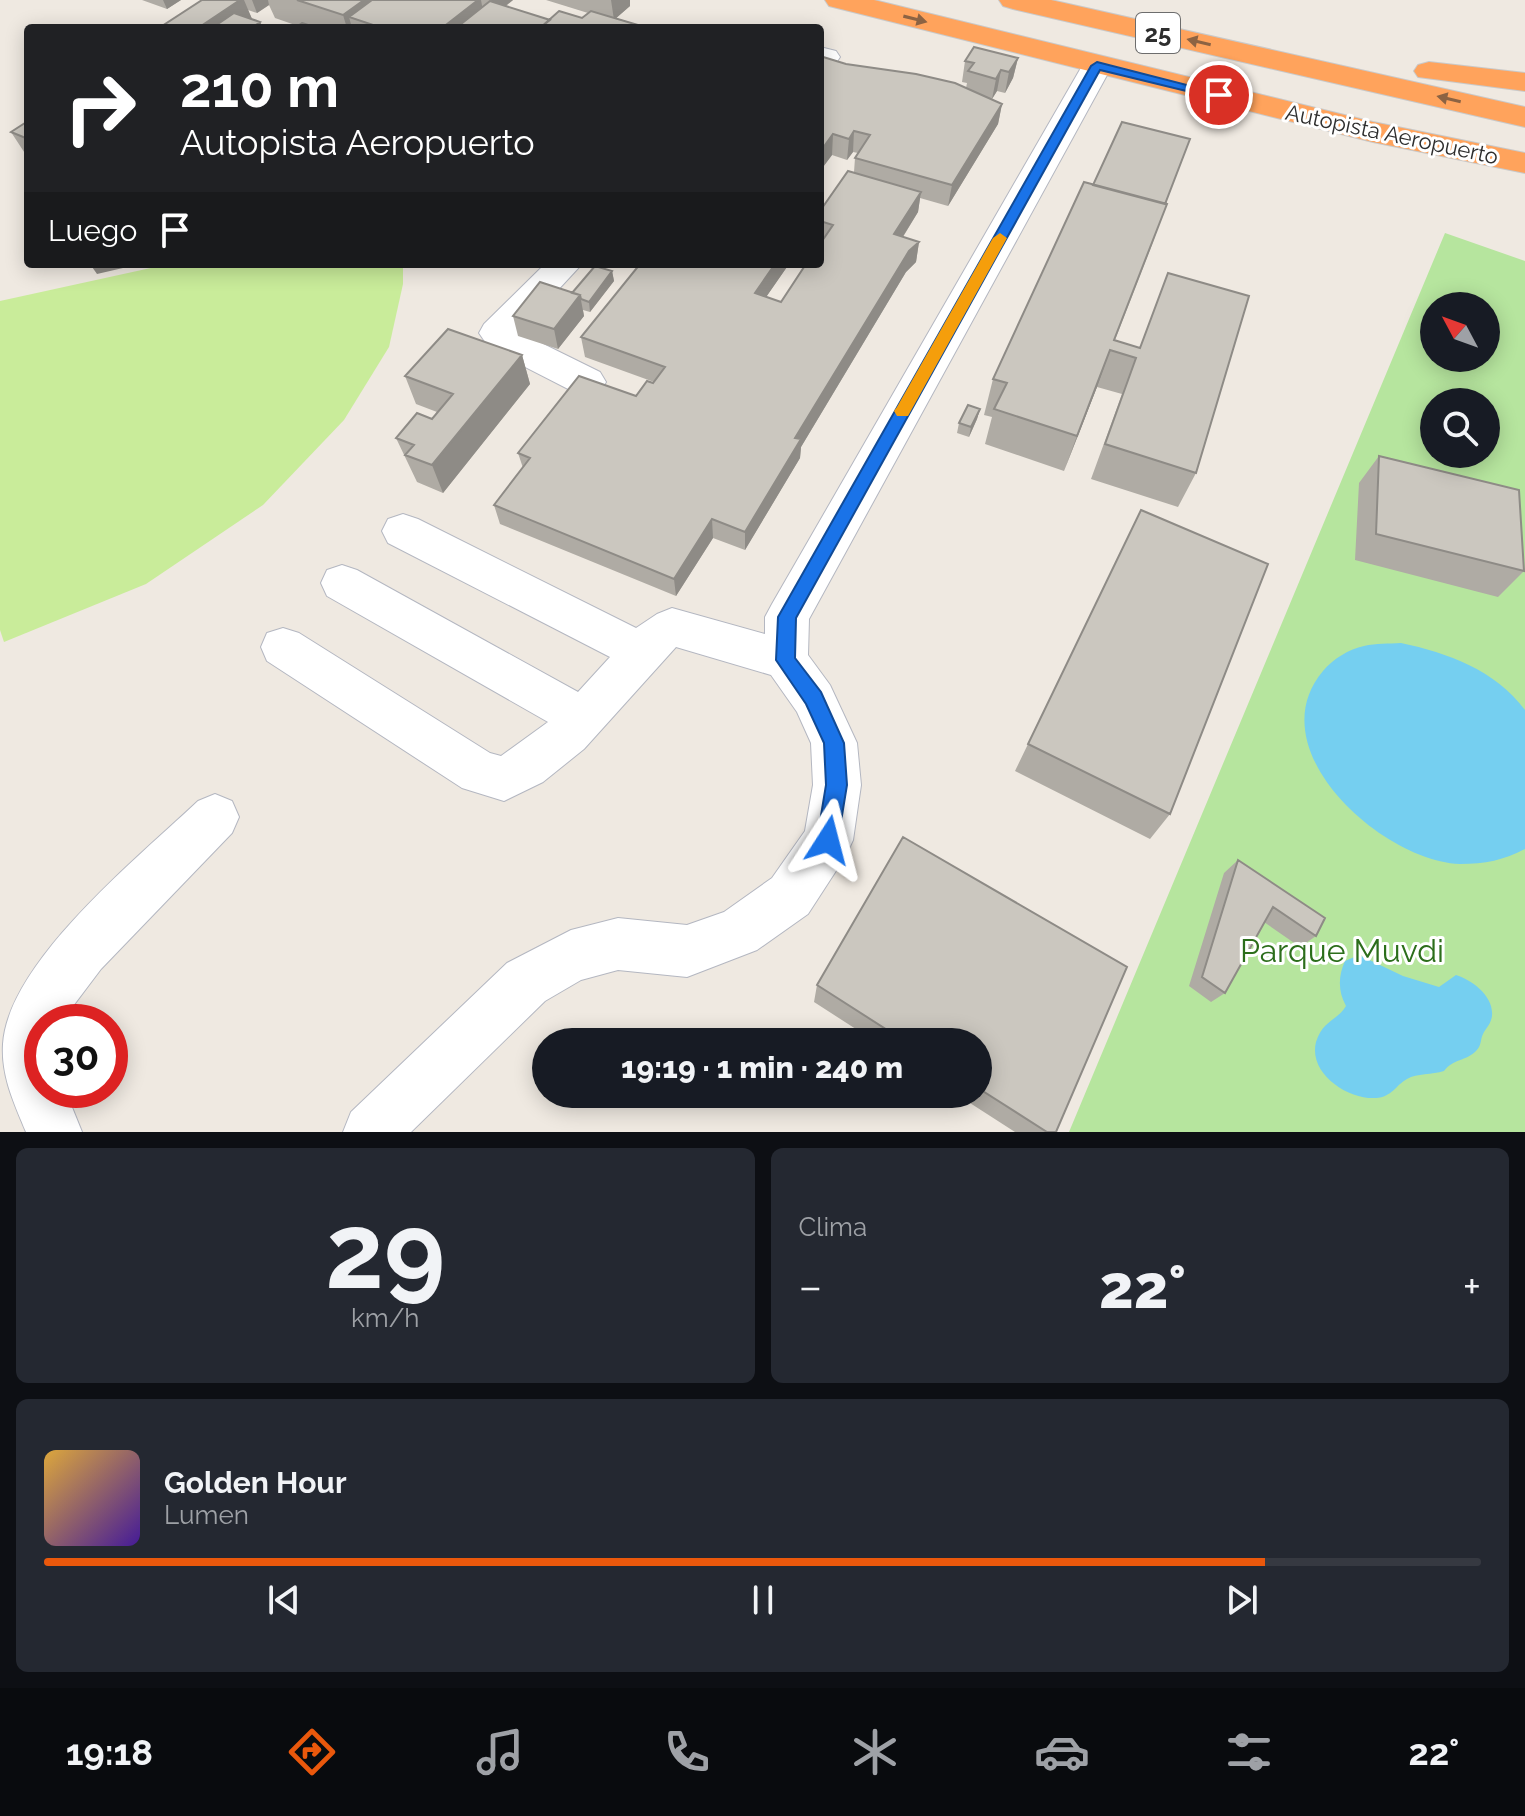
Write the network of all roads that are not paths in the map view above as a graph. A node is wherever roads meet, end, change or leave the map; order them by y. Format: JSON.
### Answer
{"nodes":[{"id":1,"x":839,"y":0,"type":"edge"},
{"id":2,"x":1013,"y":0,"type":"edge"},
{"id":3,"x":1097,"y":66,"type":"junction"},
{"id":4,"x":1303,"y":66,"type":"junction"},
{"id":5,"x":1525,"y":82,"type":"edge"},
{"id":6,"x":1525,"y":117,"type":"edge"},
{"id":7,"x":1373,"y":132,"type":"junction"},
{"id":8,"x":1525,"y":163,"type":"edge"},
{"id":9,"x":1525,"y":183,"type":"edge"},
{"id":10,"x":561,"y":268,"type":"edge"},
{"id":11,"x":587,"y":382,"type":"edge"},
{"id":12,"x":403,"y":531,"type":"dead end"},
{"id":13,"x":342,"y":583,"type":"dead end"},
{"id":14,"x":283,"y":647,"type":"dead end"},
{"id":15,"x":642,"y":652,"type":"junction"},
{"id":16,"x":786,"y":660,"type":"junction"},
{"id":17,"x":583,"y":718,"type":"junction"},
{"id":18,"x":215,"y":817,"type":"dead end"},
{"id":19,"x":381,"y":1128,"type":"edge"},
{"id":20,"x":54,"y":1132,"type":"edge"}],
"edges":[{"from":1,"to":3,"type":"highway","name":"Autopista Aeropuerto","number":"25","one_way":true},
{"from":4,"to":2,"type":"highway","name":"Autopista Aeropuerto","number":"25","one_way":true},
{"from":3,"to":7,"type":"highway","name":"Autopista Aeropuerto","number":"25"},
{"from":3,"to":16,"type":"street"},
{"from":4,"to":5,"type":"highway"},
{"from":6,"to":4,"type":"highway","name":"Autopista Aeropuerto","number":"25","one_way":true},
{"from":7,"to":8,"type":"highway","name":"Autopista Aeropuerto","number":"25"},
{"from":7,"to":9,"type":"highway"},
{"from":10,"to":11,"type":"street"},
{"from":12,"to":15,"type":"street"},
{"from":13,"to":17,"type":"street"},
{"from":14,"to":17,"type":"street"},
{"from":15,"to":16,"type":"street"},
{"from":15,"to":17,"type":"street"},
{"from":16,"to":19,"type":"street"},
{"from":18,"to":20,"type":"street"}]}
